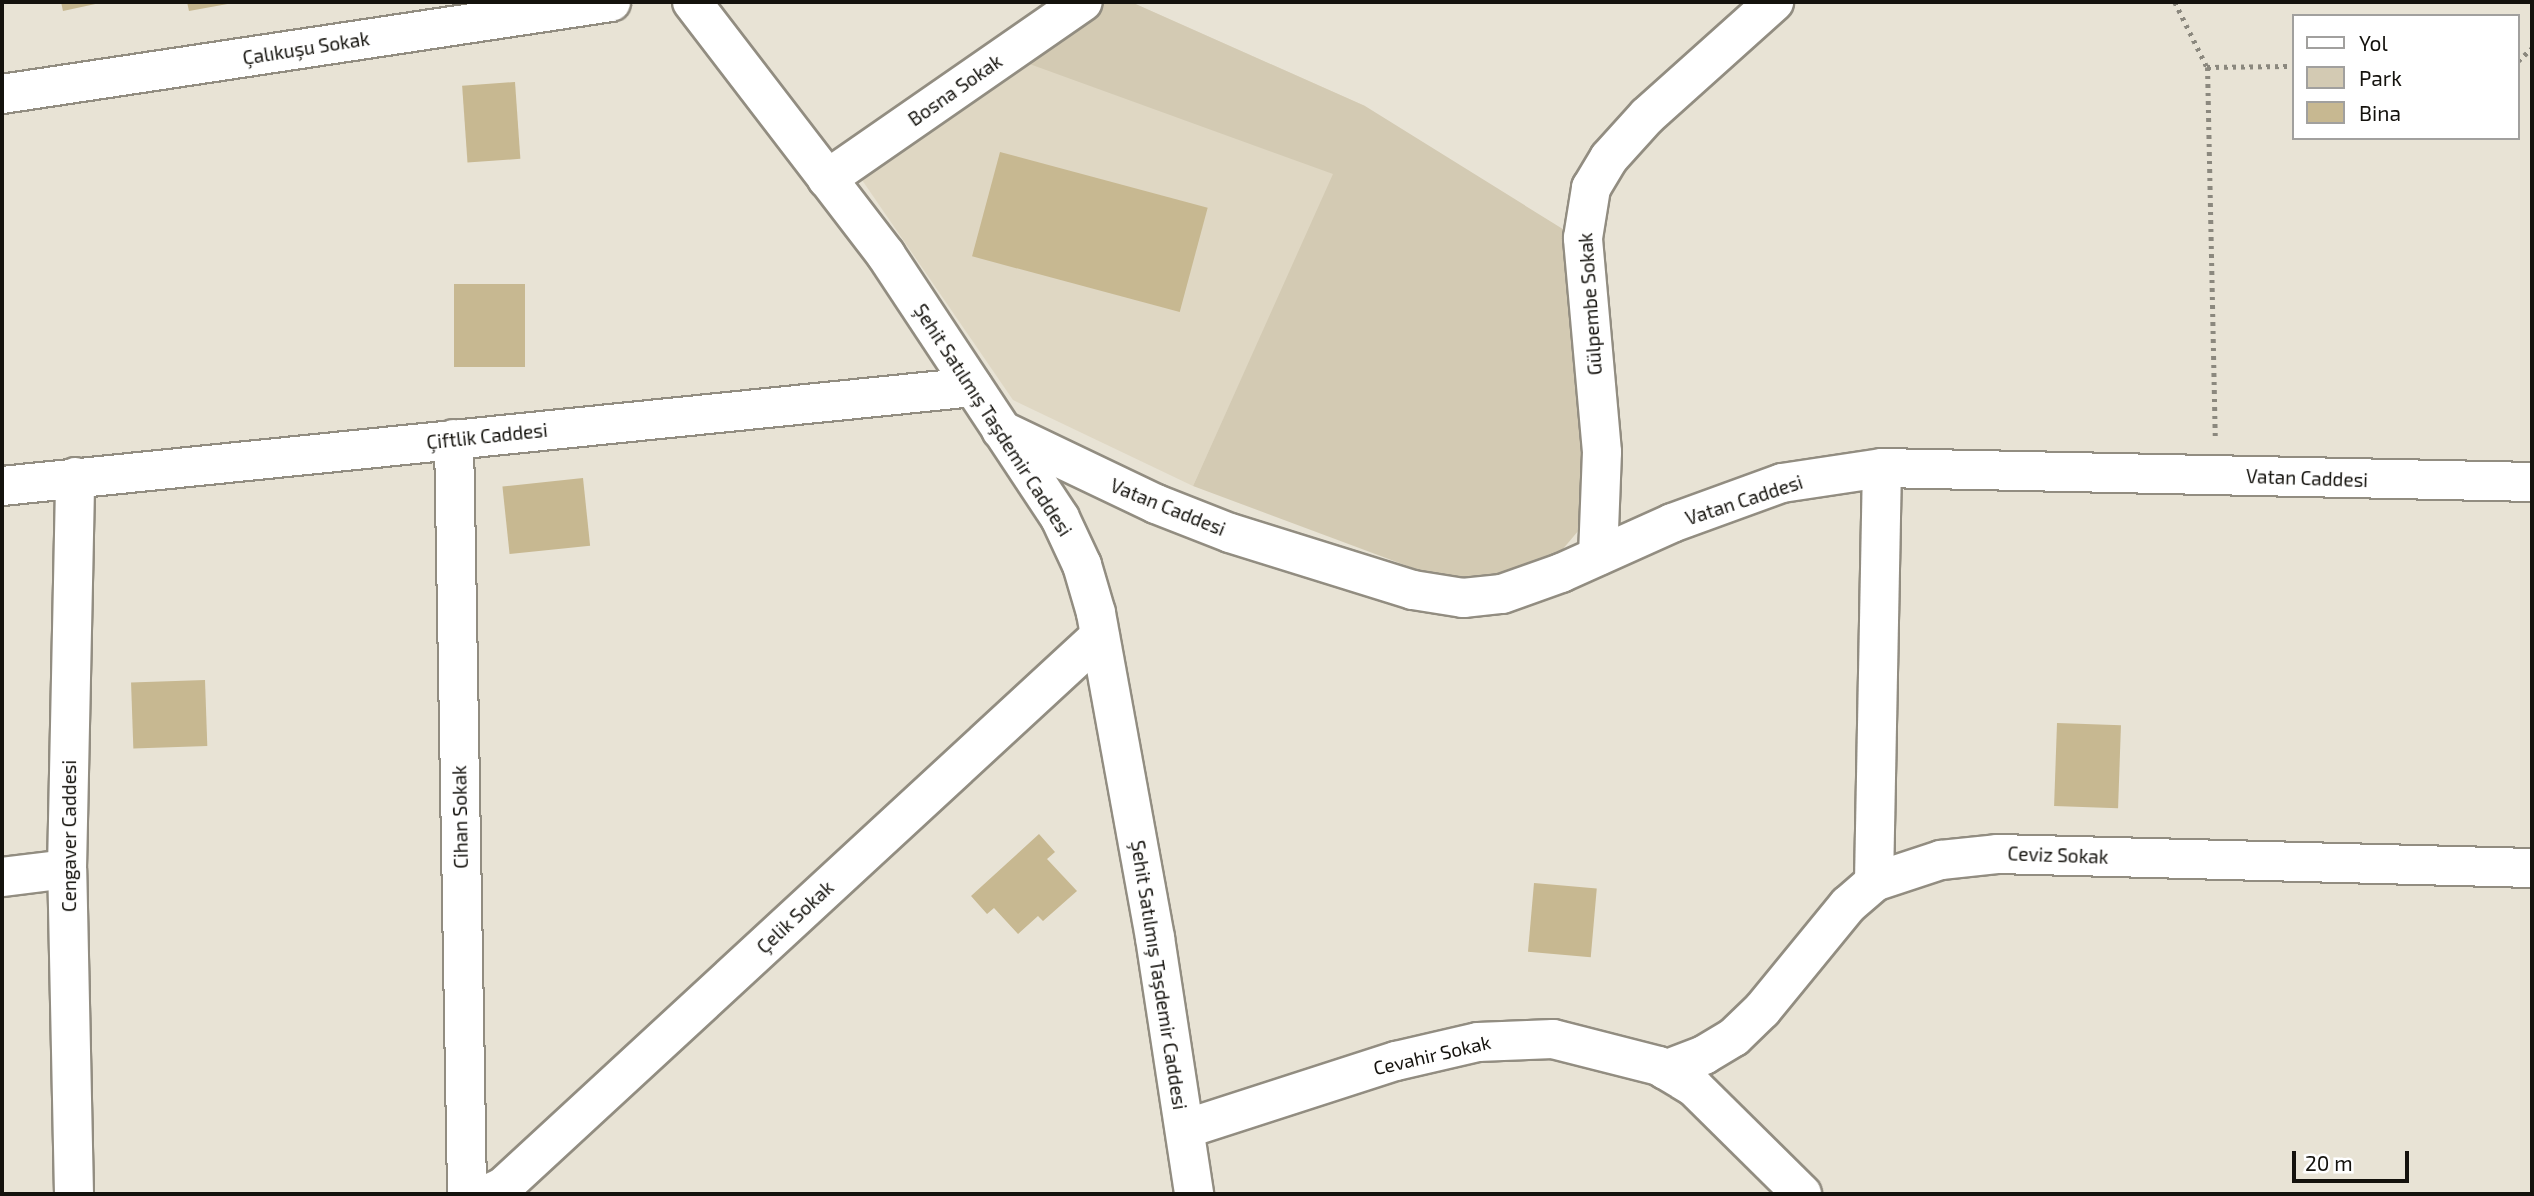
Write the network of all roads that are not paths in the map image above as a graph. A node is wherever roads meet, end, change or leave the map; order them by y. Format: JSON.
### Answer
{"nodes":[{"id":1,"x":611,"y":2,"type":"edge"},
{"id":2,"x":692,"y":2,"type":"edge"},
{"id":3,"x":1083,"y":2,"type":"edge"},
{"id":4,"x":1774,"y":2,"type":"edge"},
{"id":5,"x":2,"y":94,"type":"edge"},
{"id":6,"x":827,"y":179,"type":"junction"},
{"id":7,"x":973,"y":387,"type":"junction"},
{"id":8,"x":1001,"y":430,"type":"junction"},
{"id":9,"x":454,"y":439,"type":"junction"},
{"id":10,"x":1882,"y":468,"type":"junction"},
{"id":11,"x":75,"y":477,"type":"junction"},
{"id":12,"x":2532,"y":482,"type":"edge"},
{"id":13,"x":2,"y":486,"type":"edge"},
{"id":14,"x":1598,"y":556,"type":"junction"},
{"id":15,"x":1100,"y":636,"type":"junction"},
{"id":16,"x":2532,"y":868,"type":"edge"},
{"id":17,"x":67,"y":869,"type":"junction"},
{"id":18,"x":2,"y":877,"type":"edge"},
{"id":19,"x":1874,"y":883,"type":"junction"},
{"id":20,"x":1665,"y":1070,"type":"junction"},
{"id":21,"x":1185,"y":1129,"type":"junction"},
{"id":22,"x":74,"y":1194,"type":"edge"},
{"id":23,"x":467,"y":1194,"type":"edge"},
{"id":24,"x":488,"y":1194,"type":"edge"},
{"id":25,"x":1194,"y":1194,"type":"edge"},
{"id":26,"x":1802,"y":1194,"type":"edge"}],
"edges":[{"from":1,"to":5,"type":"street","name":"Çalıkuşu Sokak"},
{"from":2,"to":6,"type":"street","name":"Şehit Satılmış Taşdemir Caddesi"},
{"from":3,"to":6,"type":"street","name":"Bosna Sokak"},
{"from":4,"to":14,"type":"street","name":"Gülpembe Sokak"},
{"from":6,"to":7,"type":"street","name":"Şehit Satılmış Taşdemir Caddesi"},
{"from":7,"to":8,"type":"street","name":"Şehit Satılmış Taşdemir Caddesi"},
{"from":7,"to":9,"type":"street","name":"Çiftlik Caddesi"},
{"from":8,"to":14,"type":"street","name":"Vatan Caddesi"},
{"from":8,"to":15,"type":"street","name":"Şehit Satılmış Taşdemir Caddesi"},
{"from":9,"to":11,"type":"street","name":"Çiftlik Caddesi"},
{"from":9,"to":23,"type":"street","name":"Cihan Sokak"},
{"from":10,"to":12,"type":"street","name":"Vatan Caddesi"},
{"from":10,"to":14,"type":"street","name":"Vatan Caddesi"},
{"from":10,"to":19,"type":"street"},
{"from":11,"to":13,"type":"street","name":"Çiftlik Caddesi"},
{"from":11,"to":17,"type":"street","name":"Cengaver Caddesi"},
{"from":15,"to":21,"type":"street","name":"Şehit Satılmış Taşdemir Caddesi"},
{"from":15,"to":24,"type":"street","name":"Çelik Sokak"},
{"from":16,"to":19,"type":"street","name":"Ceviz Sokak"},
{"from":17,"to":18,"type":"street"},
{"from":17,"to":22,"type":"street","name":"Cengaver Caddesi"},
{"from":19,"to":20,"type":"street","name":"Ceviz Sokak"},
{"from":20,"to":21,"type":"street","name":"Cevahir Sokak"},
{"from":20,"to":26,"type":"street","name":"Cevahir Sokak"},
{"from":21,"to":25,"type":"street","name":"Şehit Satılmış Taşdemir Caddesi"}]}
